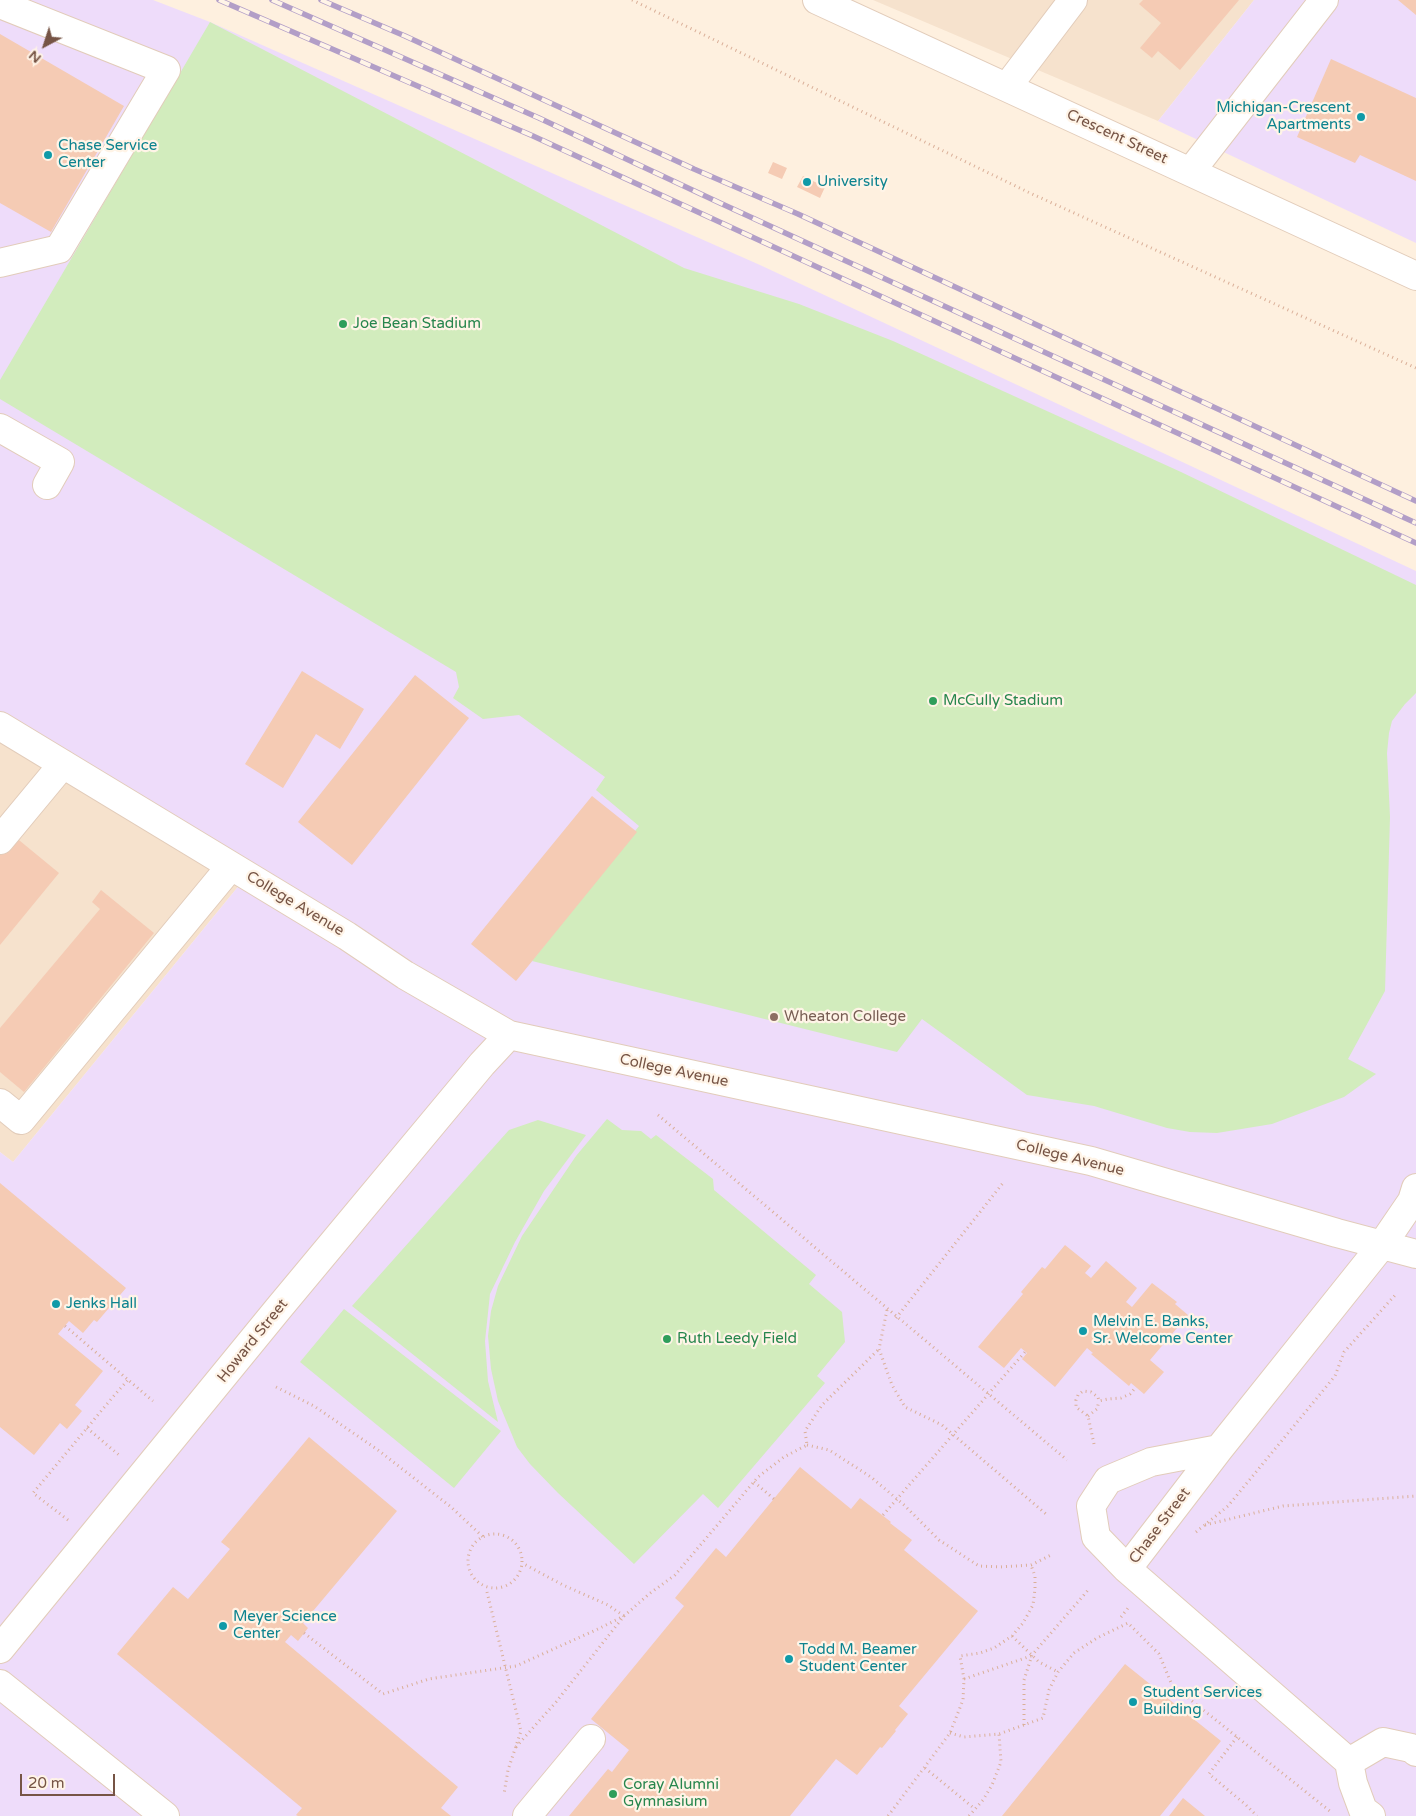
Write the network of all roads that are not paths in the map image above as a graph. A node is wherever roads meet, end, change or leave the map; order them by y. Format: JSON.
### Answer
{"nodes":[{"id":1,"x":817,"y":0,"type":"edge"},
{"id":2,"x":1073,"y":0,"type":"edge"},
{"id":3,"x":1324,"y":0,"type":"edge"},
{"id":4,"x":0,"y":4,"type":"edge"},
{"id":5,"x":1007,"y":87,"type":"junction"},
{"id":6,"x":1191,"y":171,"type":"junction"},
{"id":7,"x":0,"y":263,"type":"edge"},
{"id":8,"x":1416,"y":276,"type":"edge"},
{"id":9,"x":0,"y":428,"type":"edge"},
{"id":10,"x":46,"y":485,"type":"dead end"},
{"id":11,"x":0,"y":726,"type":"edge"},
{"id":12,"x":63,"y":764,"type":"junction"},
{"id":13,"x":0,"y":840,"type":"edge"},
{"id":14,"x":232,"y":866,"type":"junction"},
{"id":15,"x":509,"y":1036,"type":"junction"},
{"id":16,"x":0,"y":1103,"type":"edge"},
{"id":17,"x":1416,"y":1188,"type":"edge"},
{"id":18,"x":1382,"y":1245,"type":"junction"},
{"id":19,"x":1416,"y":1254,"type":"edge"},
{"id":20,"x":1219,"y":1449,"type":"junction"},
{"id":21,"x":1127,"y":1569,"type":"junction"},
{"id":22,"x":0,"y":1649,"type":"edge"},
{"id":23,"x":0,"y":1684,"type":"edge"},
{"id":24,"x":591,"y":1739,"type":"dead end"},
{"id":25,"x":1416,"y":1752,"type":"edge"},
{"id":26,"x":1349,"y":1762,"type":"junction"},
{"id":27,"x":165,"y":1816,"type":"edge"},
{"id":28,"x":527,"y":1816,"type":"edge"},
{"id":29,"x":1371,"y":1816,"type":"edge"}],
"edges":[{"from":1,"to":5,"type":"street","name":"Crescent Street"},
{"from":2,"to":5,"type":"street"},
{"from":3,"to":6,"type":"street"},
{"from":4,"to":7,"type":"street"},
{"from":5,"to":6,"type":"street","name":"Crescent Street"},
{"from":6,"to":8,"type":"street","name":"Crescent Street"},
{"from":9,"to":10,"type":"street"},
{"from":11,"to":12,"type":"street","name":"College Avenue"},
{"from":12,"to":13,"type":"street"},
{"from":12,"to":14,"type":"street","name":"College Avenue"},
{"from":14,"to":15,"type":"street","name":"College Avenue"},
{"from":14,"to":16,"type":"street"},
{"from":15,"to":18,"type":"street","name":"College Avenue"},
{"from":15,"to":22,"type":"street","name":"Howard Street"},
{"from":17,"to":18,"type":"street","name":"Chase Street"},
{"from":18,"to":19,"type":"street","name":"College Avenue"},
{"from":18,"to":20,"type":"street","name":"Chase Street"},
{"from":20,"to":21,"type":"street","name":"Chase Street"},
{"from":20,"to":21,"type":"street","name":"Chase Street"},
{"from":21,"to":26,"type":"street"},
{"from":23,"to":27,"type":"street"},
{"from":24,"to":28,"type":"street"},
{"from":25,"to":26,"type":"street"},
{"from":26,"to":29,"type":"street"}]}
